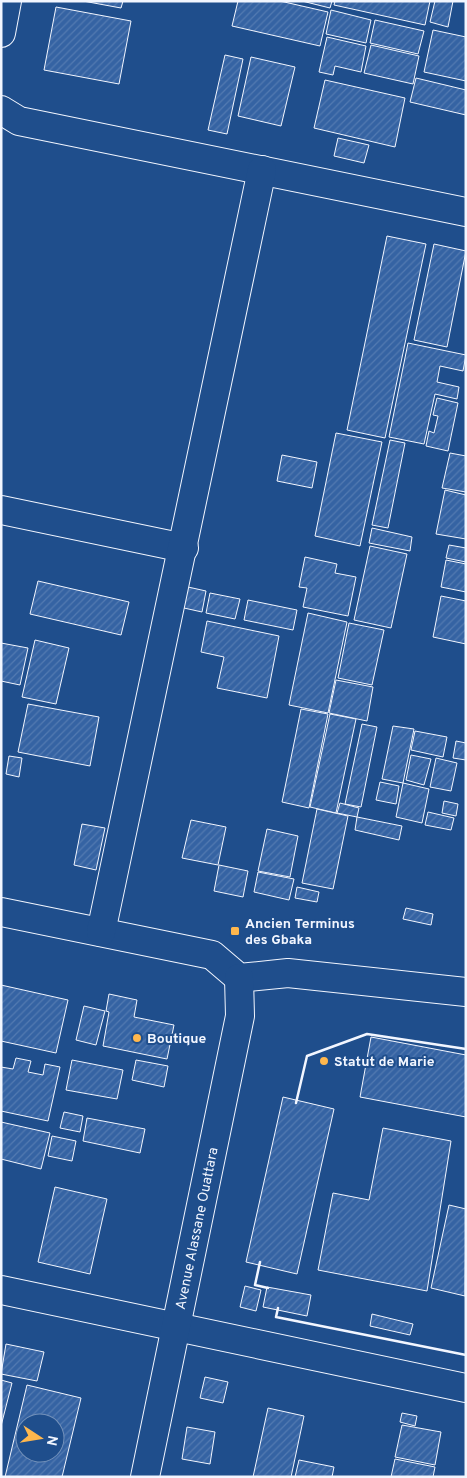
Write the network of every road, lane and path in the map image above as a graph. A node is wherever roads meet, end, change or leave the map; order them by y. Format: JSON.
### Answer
{"nodes":[{"id":1,"x":7,"y":1,"type":"edge"},
{"id":2,"x":1,"y":33,"type":"edge"},
{"id":3,"x":1,"y":110,"type":"edge"},
{"id":4,"x":262,"y":170,"type":"junction"},
{"id":5,"x":466,"y":212,"type":"edge"},
{"id":6,"x":1,"y":510,"type":"edge"},
{"id":7,"x":184,"y":548,"type":"junction"},
{"id":8,"x":1,"y":912,"type":"edge"},
{"id":9,"x":102,"y":932,"type":"junction"},
{"id":10,"x":239,"y":978,"type":"junction"},
{"id":11,"x":465,"y":987,"type":"edge"},
{"id":12,"x":1,"y":1290,"type":"edge"},
{"id":13,"x":176,"y":1326,"type":"junction"},
{"id":14,"x":466,"y":1388,"type":"edge"},
{"id":15,"x":145,"y":1477,"type":"edge"}],
"edges":[{"from":1,"to":2,"type":"street"},
{"from":3,"to":4,"type":"street"},
{"from":4,"to":5,"type":"street"},
{"from":4,"to":7,"type":"street"},
{"from":6,"to":7,"type":"street"},
{"from":7,"to":9,"type":"street"},
{"from":8,"to":9,"type":"street"},
{"from":9,"to":10,"type":"street"},
{"from":10,"to":11,"type":"street"},
{"from":10,"to":13,"type":"street","name":"Avenue Alassane Ouattara"},
{"from":12,"to":13,"type":"street"},
{"from":13,"to":14,"type":"street"},
{"from":13,"to":15,"type":"street","name":"Avenue Alassane Ouattara"}]}
